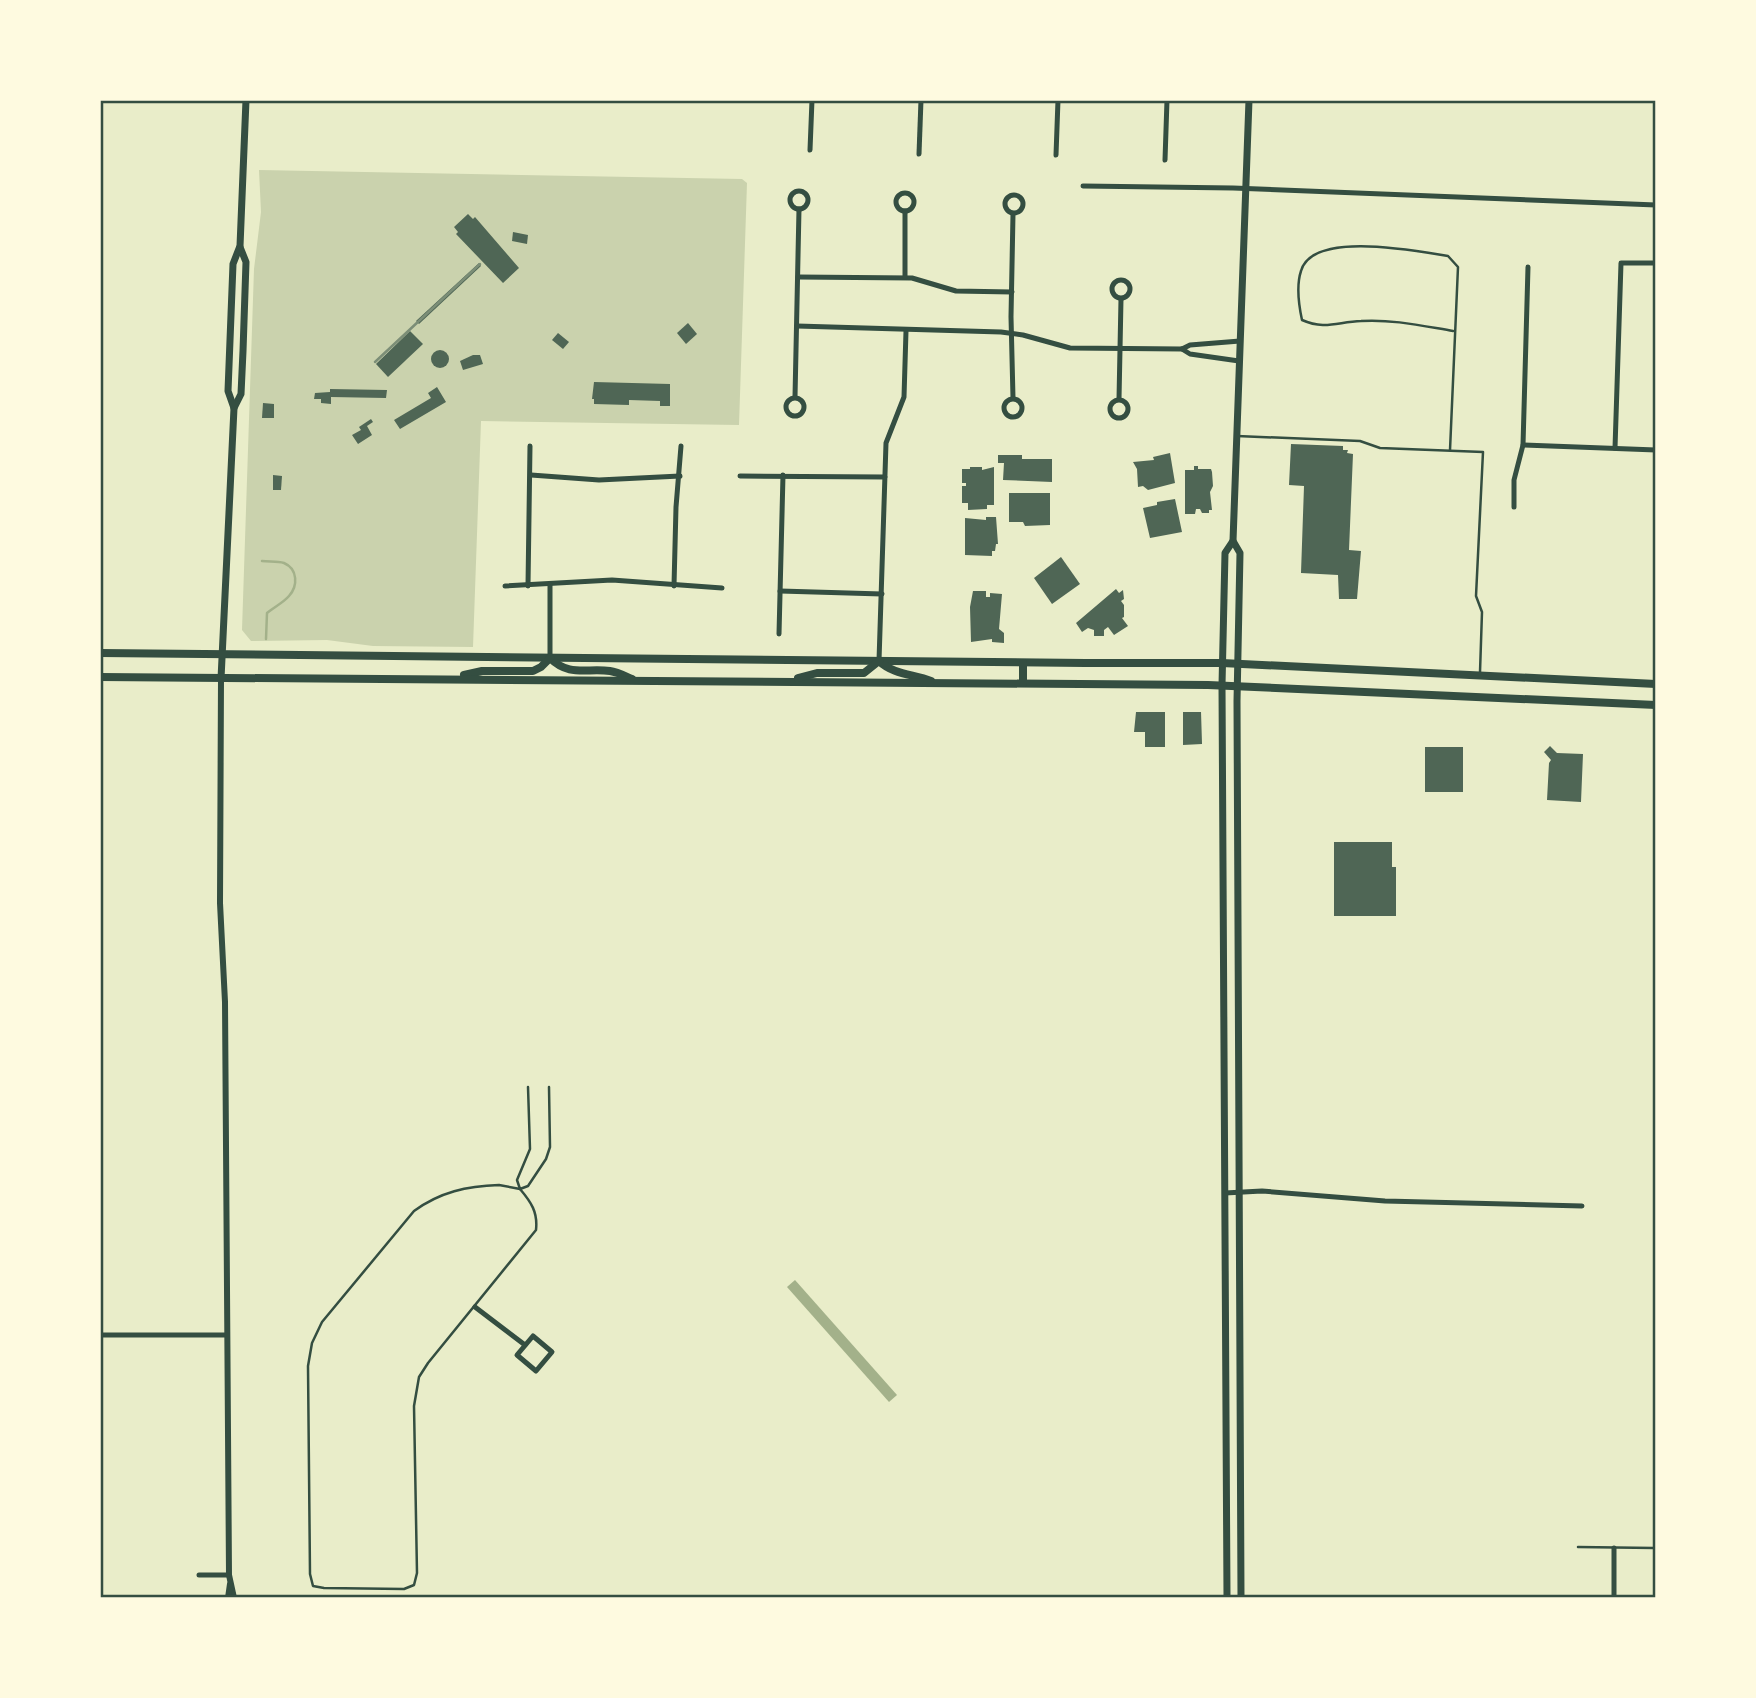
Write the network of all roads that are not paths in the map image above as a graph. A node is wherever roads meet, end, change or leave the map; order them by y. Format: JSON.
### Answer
{"nodes":[{"id":1,"x":246,"y":100,"type":"edge"},
{"id":2,"x":812,"y":100,"type":"edge"},
{"id":3,"x":921,"y":100,"type":"edge"},
{"id":4,"x":1058,"y":100,"type":"edge"},
{"id":5,"x":1167,"y":100,"type":"edge"},
{"id":6,"x":1249,"y":100,"type":"edge"},
{"id":7,"x":810,"y":150,"type":"dead end"},
{"id":8,"x":919,"y":154,"type":"dead end"},
{"id":9,"x":1056,"y":155,"type":"dead end"},
{"id":10,"x":1165,"y":160,"type":"dead end"},
{"id":11,"x":1083,"y":186,"type":"dead end"},
{"id":12,"x":1246,"y":189,"type":"junction"},
{"id":13,"x":1656,"y":205,"type":"edge"},
{"id":14,"x":799,"y":209,"type":"dead end"},
{"id":15,"x":905,"y":211,"type":"dead end"},
{"id":16,"x":1013,"y":214,"type":"dead end"},
{"id":17,"x":240,"y":246,"type":"junction"},
{"id":18,"x":1656,"y":263,"type":"edge"},
{"id":19,"x":1528,"y":267,"type":"dead end"},
{"id":20,"x":798,"y":277,"type":"junction"},
{"id":21,"x":905,"y":277,"type":"junction"},
{"id":22,"x":1012,"y":292,"type":"junction"},
{"id":23,"x":1121,"y":299,"type":"dead end"},
{"id":24,"x":797,"y":326,"type":"junction"},
{"id":25,"x":906,"y":331,"type":"junction"},
{"id":26,"x":1453,"y":331,"type":"junction"},
{"id":27,"x":1013,"y":333,"type":"junction"},
{"id":28,"x":1240,"y":341,"type":"junction"},
{"id":29,"x":1120,"y":348,"type":"junction"},
{"id":30,"x":1182,"y":349,"type":"junction"},
{"id":31,"x":1239,"y":361,"type":"junction"},
{"id":32,"x":795,"y":397,"type":"dead end"},
{"id":33,"x":1013,"y":398,"type":"dead end"},
{"id":34,"x":1119,"y":400,"type":"dead end"},
{"id":35,"x":234,"y":408,"type":"junction"},
{"id":36,"x":1237,"y":436,"type":"junction"},
{"id":37,"x":1523,"y":445,"type":"junction"},
{"id":38,"x":530,"y":446,"type":"dead end"},
{"id":39,"x":681,"y":446,"type":"dead end"},
{"id":40,"x":1615,"y":448,"type":"junction"},
{"id":41,"x":1450,"y":450,"type":"junction"},
{"id":42,"x":1656,"y":450,"type":"edge"},
{"id":43,"x":531,"y":475,"type":"junction"},
{"id":44,"x":783,"y":475,"type":"junction"},
{"id":45,"x":680,"y":476,"type":"junction"},
{"id":46,"x":740,"y":476,"type":"dead end"},
{"id":47,"x":886,"y":477,"type":"junction"},
{"id":48,"x":1514,"y":507,"type":"dead end"},
{"id":49,"x":1233,"y":541,"type":"junction"},
{"id":50,"x":550,"y":585,"type":"junction"},
{"id":51,"x":505,"y":586,"type":"dead end"},
{"id":52,"x":528,"y":586,"type":"junction"},
{"id":53,"x":674,"y":586,"type":"junction"},
{"id":54,"x":722,"y":588,"type":"dead end"},
{"id":55,"x":780,"y":591,"type":"junction"},
{"id":56,"x":882,"y":594,"type":"junction"},
{"id":57,"x":779,"y":634,"type":"dead end"},
{"id":58,"x":100,"y":653,"type":"edge"},
{"id":59,"x":223,"y":654,"type":"junction"},
{"id":60,"x":550,"y":658,"type":"junction"},
{"id":61,"x":879,"y":661,"type":"junction"},
{"id":62,"x":1023,"y":663,"type":"junction"},
{"id":63,"x":1222,"y":663,"type":"junction"},
{"id":64,"x":1238,"y":663,"type":"junction"},
{"id":65,"x":1480,"y":675,"type":"junction"},
{"id":66,"x":100,"y":677,"type":"edge"},
{"id":67,"x":451,"y":678,"type":"junction"},
{"id":68,"x":221,"y":679,"type":"junction"},
{"id":69,"x":636,"y":681,"type":"junction"},
{"id":70,"x":789,"y":681,"type":"junction"},
{"id":71,"x":935,"y":683,"type":"junction"},
{"id":72,"x":1023,"y":683,"type":"junction"},
{"id":73,"x":1656,"y":684,"type":"edge"},
{"id":74,"x":1222,"y":685,"type":"junction"},
{"id":75,"x":1237,"y":686,"type":"junction"},
{"id":76,"x":1656,"y":705,"type":"edge"},
{"id":77,"x":528,"y":1087,"type":"dead end"},
{"id":78,"x":549,"y":1087,"type":"dead end"},
{"id":79,"x":520,"y":1189,"type":"junction"},
{"id":80,"x":1225,"y":1193,"type":"junction"},
{"id":81,"x":1238,"y":1193,"type":"junction"},
{"id":82,"x":1583,"y":1206,"type":"dead end"},
{"id":83,"x":475,"y":1307,"type":"junction"},
{"id":84,"x":100,"y":1335,"type":"edge"},
{"id":85,"x":227,"y":1335,"type":"junction"},
{"id":86,"x":525,"y":1345,"type":"junction"},
{"id":87,"x":1227,"y":1488,"type":"junction"},
{"id":88,"x":1241,"y":1488,"type":"junction"},
{"id":89,"x":1578,"y":1547,"type":"dead end"},
{"id":90,"x":1614,"y":1548,"type":"junction"},
{"id":91,"x":1654,"y":1548,"type":"dead end"},
{"id":92,"x":199,"y":1575,"type":"dead end"},
{"id":93,"x":229,"y":1575,"type":"junction"},
{"id":94,"x":230,"y":1584,"type":"junction"},
{"id":95,"x":228,"y":1598,"type":"edge"},
{"id":96,"x":234,"y":1598,"type":"edge"},
{"id":97,"x":1227,"y":1598,"type":"edge"},
{"id":98,"x":1241,"y":1598,"type":"edge"},
{"id":99,"x":1614,"y":1598,"type":"edge"}],
"edges":[{"from":1,"to":17,"type":"main road"},
{"from":2,"to":7,"type":"street"},
{"from":3,"to":8,"type":"street"},
{"from":4,"to":9,"type":"street"},
{"from":5,"to":10,"type":"street"},
{"from":6,"to":12,"type":"main road"},
{"from":11,"to":12,"type":"street"},
{"from":12,"to":13,"type":"street"},
{"from":12,"to":28,"type":"main road"},
{"from":14,"to":20,"type":"street"},
{"from":15,"to":21,"type":"street"},
{"from":16,"to":22,"type":"street"},
{"from":17,"to":35,"type":"main road"},
{"from":17,"to":35,"type":"main road"},
{"from":18,"to":40,"type":"street"},
{"from":19,"to":37,"type":"street"},
{"from":20,"to":21,"type":"street"},
{"from":20,"to":24,"type":"street"},
{"from":21,"to":22,"type":"street"},
{"from":22,"to":27,"type":"street"},
{"from":23,"to":29,"type":"street"},
{"from":24,"to":25,"type":"street"},
{"from":24,"to":32,"type":"street"},
{"from":25,"to":27,"type":"street"},
{"from":25,"to":47,"type":"street"},
{"from":26,"to":26,"type":"lane"},
{"from":26,"to":41,"type":"lane"},
{"from":27,"to":29,"type":"street"},
{"from":27,"to":33,"type":"street"},
{"from":28,"to":30,"type":"street"},
{"from":28,"to":31,"type":"main road"},
{"from":29,"to":30,"type":"street"},
{"from":29,"to":34,"type":"street"},
{"from":30,"to":31,"type":"street"},
{"from":31,"to":36,"type":"main road"},
{"from":35,"to":59,"type":"main road"},
{"from":36,"to":41,"type":"lane"},
{"from":36,"to":49,"type":"main road"},
{"from":37,"to":40,"type":"street"},
{"from":37,"to":48,"type":"street"},
{"from":38,"to":43,"type":"street"},
{"from":39,"to":45,"type":"street"},
{"from":40,"to":42,"type":"street"},
{"from":41,"to":65,"type":"lane"},
{"from":43,"to":45,"type":"street"},
{"from":43,"to":52,"type":"street"},
{"from":44,"to":46,"type":"street"},
{"from":44,"to":47,"type":"street"},
{"from":44,"to":55,"type":"street"},
{"from":45,"to":53,"type":"street"},
{"from":47,"to":56,"type":"street"},
{"from":49,"to":63,"type":"main road"},
{"from":49,"to":64,"type":"main road"},
{"from":50,"to":52,"type":"street"},
{"from":50,"to":53,"type":"street"},
{"from":50,"to":60,"type":"street"},
{"from":51,"to":52,"type":"street"},
{"from":53,"to":54,"type":"street"},
{"from":55,"to":56,"type":"street"},
{"from":55,"to":57,"type":"street"},
{"from":56,"to":61,"type":"street"},
{"from":58,"to":59,"type":"main road"},
{"from":59,"to":60,"type":"main road"},
{"from":59,"to":68,"type":"main road"},
{"from":60,"to":61,"type":"main road"},
{"from":60,"to":67,"type":"main road"},
{"from":60,"to":69,"type":"main road"},
{"from":61,"to":62,"type":"main road"},
{"from":61,"to":70,"type":"main road"},
{"from":61,"to":71,"type":"main road"},
{"from":62,"to":63,"type":"main road"},
{"from":62,"to":72,"type":"main road"},
{"from":63,"to":64,"type":"main road"},
{"from":63,"to":74,"type":"main road"},
{"from":64,"to":65,"type":"main road"},
{"from":64,"to":75,"type":"main road"},
{"from":65,"to":73,"type":"main road"},
{"from":66,"to":68,"type":"main road"},
{"from":67,"to":68,"type":"main road"},
{"from":67,"to":69,"type":"main road"},
{"from":68,"to":85,"type":"street"},
{"from":69,"to":70,"type":"main road"},
{"from":70,"to":71,"type":"main road"},
{"from":71,"to":72,"type":"main road"},
{"from":72,"to":74,"type":"main road"},
{"from":74,"to":75,"type":"main road"},
{"from":74,"to":80,"type":"main road"},
{"from":75,"to":76,"type":"main road"},
{"from":75,"to":81,"type":"main road"},
{"from":77,"to":79,"type":"lane"},
{"from":78,"to":79,"type":"lane"},
{"from":79,"to":83,"type":"lane"},
{"from":79,"to":83,"type":"lane"},
{"from":80,"to":81,"type":"street"},
{"from":80,"to":87,"type":"main road"},
{"from":81,"to":82,"type":"street"},
{"from":81,"to":88,"type":"main road"},
{"from":83,"to":86,"type":"street"},
{"from":84,"to":85,"type":"street"},
{"from":85,"to":93,"type":"street"},
{"from":86,"to":86,"type":"street"},
{"from":87,"to":88,"type":"main road"},
{"from":87,"to":97,"type":"main road"},
{"from":88,"to":98,"type":"main road"},
{"from":89,"to":90,"type":"lane"},
{"from":90,"to":91,"type":"lane"},
{"from":90,"to":99,"type":"street"},
{"from":92,"to":93,"type":"street"},
{"from":93,"to":94,"type":"street"},
{"from":94,"to":95,"type":"street"},
{"from":94,"to":96,"type":"street"}]}
